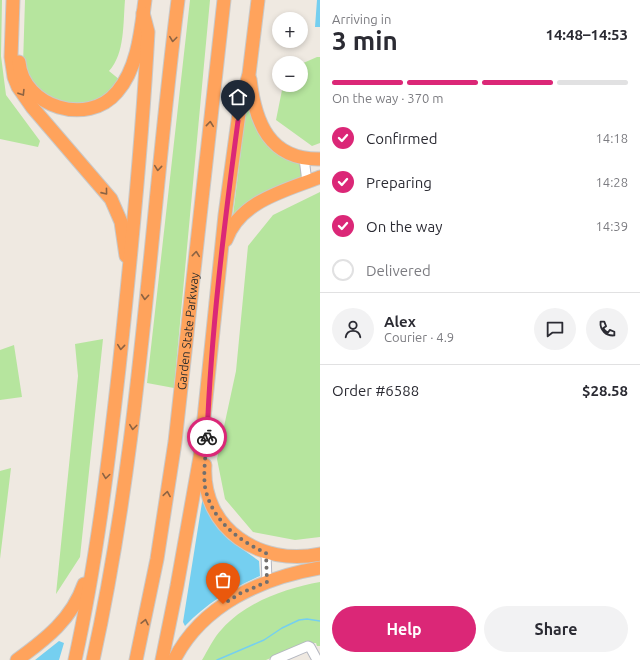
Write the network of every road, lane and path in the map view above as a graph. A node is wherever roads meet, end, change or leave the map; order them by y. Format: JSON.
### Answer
{"nodes":[{"id":1,"x":13,"y":0,"type":"edge"},
{"id":2,"x":21,"y":0,"type":"edge"},
{"id":3,"x":145,"y":0,"type":"edge"},
{"id":4,"x":178,"y":0,"type":"edge"},
{"id":5,"x":224,"y":0,"type":"edge"},
{"id":6,"x":258,"y":0,"type":"edge"},
{"id":7,"x":143,"y":13,"type":"junction"},
{"id":8,"x":249,"y":74,"type":"junction"},
{"id":9,"x":304,"y":158,"type":"junction"},
{"id":10,"x":320,"y":159,"type":"edge"},
{"id":11,"x":320,"y":177,"type":"edge"},
{"id":12,"x":307,"y":182,"type":"junction"},
{"id":13,"x":222,"y":253,"type":"junction"},
{"id":14,"x":129,"y":280,"type":"junction"},
{"id":15,"x":208,"y":394,"type":"junction"},
{"id":16,"x":95,"y":552,"type":"junction"},
{"id":17,"x":266,"y":553,"type":"junction"},
{"id":18,"x":320,"y":554,"type":"edge"},
{"id":19,"x":320,"y":568,"type":"edge"},
{"id":20,"x":267,"y":582,"type":"junction"},
{"id":21,"x":316,"y":658,"type":"edge"},
{"id":22,"x":18,"y":660,"type":"edge"},
{"id":23,"x":75,"y":660,"type":"edge"},
{"id":24,"x":93,"y":660,"type":"edge"},
{"id":25,"x":136,"y":660,"type":"edge"},
{"id":26,"x":162,"y":660,"type":"edge"},
{"id":27,"x":174,"y":660,"type":"edge"},
{"id":28,"x":275,"y":660,"type":"edge"}],
"edges":[{"from":1,"to":14,"type":"highway","one_way":true},
{"from":2,"to":7,"type":"highway"},
{"from":3,"to":7,"type":"highway"},
{"from":4,"to":24,"type":"highway","one_way":true},
{"from":25,"to":5,"type":"highway","name":"Garden State Parkway","one_way":true},
{"from":6,"to":8,"type":"highway"},
{"from":7,"to":14,"type":"highway"},
{"from":8,"to":9,"type":"highway"},
{"from":8,"to":13,"type":"highway"},
{"from":9,"to":10,"type":"highway"},
{"from":9,"to":12,"type":"lane"},
{"from":11,"to":12,"type":"highway"},
{"from":12,"to":13,"type":"highway"},
{"from":13,"to":15,"type":"highway"},
{"from":14,"to":16,"type":"highway","one_way":true},
{"from":15,"to":17,"type":"highway"},
{"from":15,"to":26,"type":"highway"},
{"from":16,"to":22,"type":"highway"},
{"from":16,"to":23,"type":"highway"},
{"from":17,"to":18,"type":"highway"},
{"from":17,"to":20,"type":"lane"},
{"from":19,"to":20,"type":"highway"},
{"from":20,"to":27,"type":"highway"},
{"from":21,"to":28,"type":"lane"}]}
